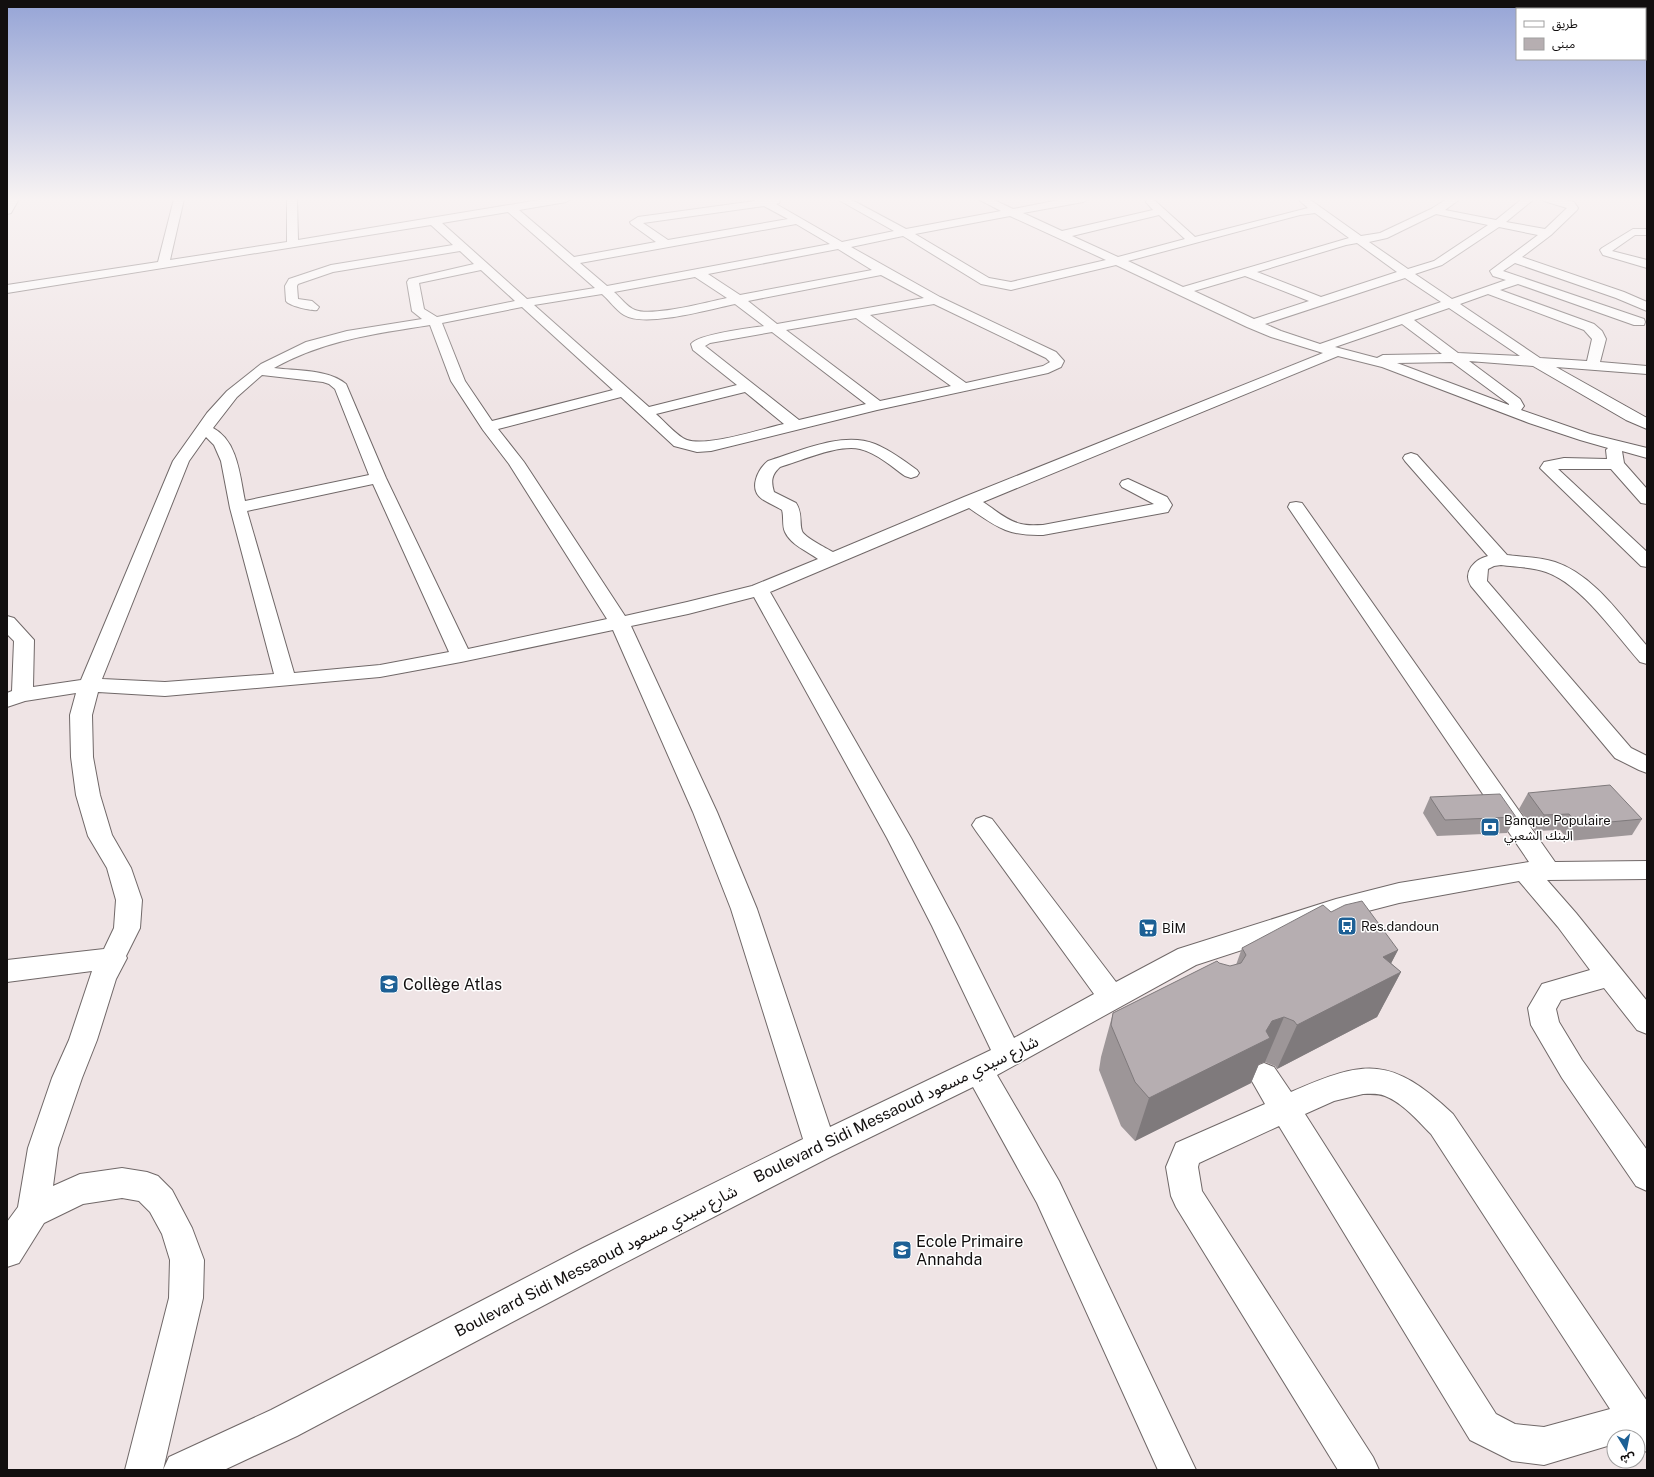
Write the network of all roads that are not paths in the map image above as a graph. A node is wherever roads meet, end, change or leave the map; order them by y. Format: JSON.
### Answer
{"nodes":[{"id":1,"x":99,"y":268,"type":"edge"},
{"id":2,"x":121,"y":268,"type":"edge"},
{"id":3,"x":337,"y":268,"type":"edge"},
{"id":4,"x":473,"y":268,"type":"edge"},
{"id":5,"x":485,"y":268,"type":"edge"},
{"id":6,"x":579,"y":268,"type":"edge"},
{"id":7,"x":666,"y":268,"type":"edge"},
{"id":8,"x":717,"y":268,"type":"edge"},
{"id":9,"x":878,"y":268,"type":"edge"},
{"id":10,"x":963,"y":268,"type":"edge"},
{"id":11,"x":1089,"y":268,"type":"edge"},
{"id":12,"x":1131,"y":268,"type":"edge"},
{"id":13,"x":1259,"y":268,"type":"edge"},
{"id":14,"x":1399,"y":268,"type":"edge"},
{"id":15,"x":1424,"y":268,"type":"edge"},
{"id":16,"x":1500,"y":268,"type":"edge"},
{"id":17,"x":1542,"y":268,"type":"edge"},
{"id":18,"x":883,"y":271,"type":"junction"},
{"id":19,"x":696,"y":272,"type":"junction"},
{"id":20,"x":1246,"y":272,"type":"junction"},
{"id":21,"x":1407,"y":274,"type":"junction"},
{"id":22,"x":677,"y":276,"type":"junction"},
{"id":23,"x":7,"y":279,"type":"edge"},
{"id":24,"x":1518,"y":280,"type":"junction"},
{"id":25,"x":7,"y":289,"type":"edge"},
{"id":26,"x":605,"y":290,"type":"junction"},
{"id":27,"x":1182,"y":291,"type":"junction"},
{"id":28,"x":1490,"y":291,"type":"junction"},
{"id":29,"x":737,"y":300,"type":"junction"},
{"id":30,"x":936,"y":300,"type":"junction"},
{"id":31,"x":1320,"y":301,"type":"junction"},
{"id":32,"x":524,"y":303,"type":"junction"},
{"id":33,"x":1451,"y":303,"type":"junction"},
{"id":34,"x":313,"y":307,"type":"dead end"},
{"id":35,"x":1647,"y":307,"type":"edge"},
{"id":36,"x":858,"y":313,"type":"junction"},
{"id":37,"x":1404,"y":319,"type":"junction"},
{"id":38,"x":435,"y":321,"type":"junction"},
{"id":39,"x":1639,"y":322,"type":"dead end"},
{"id":40,"x":1252,"y":324,"type":"junction"},
{"id":41,"x":775,"y":328,"type":"junction"},
{"id":42,"x":1328,"y":350,"type":"junction"},
{"id":43,"x":1456,"y":357,"type":"junction"},
{"id":44,"x":1371,"y":359,"type":"junction"},
{"id":45,"x":1537,"y":362,"type":"junction"},
{"id":46,"x":1592,"y":367,"type":"junction"},
{"id":47,"x":1647,"y":370,"type":"edge"},
{"id":48,"x":260,"y":371,"type":"junction"},
{"id":49,"x":748,"y":387,"type":"junction"},
{"id":50,"x":964,"y":388,"type":"junction"},
{"id":51,"x":624,"y":392,"type":"junction"},
{"id":52,"x":877,"y":406,"type":"junction"},
{"id":53,"x":1510,"y":411,"type":"junction"},
{"id":54,"x":646,"y":412,"type":"junction"},
{"id":55,"x":1632,"y":417,"type":"junction"},
{"id":56,"x":1647,"y":424,"type":"edge"},
{"id":57,"x":796,"y":426,"type":"junction"},
{"id":58,"x":488,"y":427,"type":"junction"},
{"id":59,"x":204,"y":430,"type":"junction"},
{"id":60,"x":1647,"y":436,"type":"edge"},
{"id":61,"x":1613,"y":444,"type":"junction"},
{"id":62,"x":1647,"y":453,"type":"edge"},
{"id":63,"x":1411,"y":458,"type":"dead end"},
{"id":64,"x":1616,"y":464,"type":"junction"},
{"id":65,"x":911,"y":473,"type":"dead end"},
{"id":66,"x":378,"y":478,"type":"junction"},
{"id":67,"x":1128,"y":484,"type":"dead end"},
{"id":68,"x":1647,"y":499,"type":"edge"},
{"id":69,"x":970,"y":501,"type":"junction"},
{"id":70,"x":1296,"y":507,"type":"dead end"},
{"id":71,"x":238,"y":508,"type":"junction"},
{"id":72,"x":831,"y":559,"type":"junction"},
{"id":73,"x":1502,"y":560,"type":"junction"},
{"id":74,"x":1647,"y":562,"type":"edge"},
{"id":75,"x":759,"y":590,"type":"junction"},
{"id":76,"x":7,"y":622,"type":"edge"},
{"id":77,"x":619,"y":622,"type":"junction"},
{"id":78,"x":461,"y":656,"type":"junction"},
{"id":79,"x":1647,"y":658,"type":"edge"},
{"id":80,"x":286,"y":680,"type":"junction"},
{"id":81,"x":89,"y":685,"type":"junction"},
{"id":82,"x":14,"y":698,"type":"edge"},
{"id":83,"x":1647,"y":765,"type":"edge"},
{"id":84,"x":984,"y":825,"type":"dead end"},
{"id":85,"x":1647,"y":870,"type":"edge"},
{"id":86,"x":1536,"y":871,"type":"junction"},
{"id":87,"x":114,"y":958,"type":"junction"},
{"id":88,"x":7,"y":971,"type":"edge"},
{"id":89,"x":1610,"y":976,"type":"junction"},
{"id":90,"x":1112,"y":997,"type":"junction"},
{"id":91,"x":1647,"y":1022,"type":"edge"},
{"id":92,"x":1008,"y":1056,"type":"junction"},
{"id":93,"x":979,"y":1070,"type":"junction"},
{"id":94,"x":1264,"y":1076,"type":"edge"},
{"id":95,"x":1285,"y":1110,"type":"junction"},
{"id":96,"x":821,"y":1146,"type":"junction"},
{"id":97,"x":1647,"y":1176,"type":"edge"},
{"id":98,"x":33,"y":1212,"type":"junction"},
{"id":99,"x":7,"y":1251,"type":"edge"},
{"id":100,"x":1643,"y":1426,"type":"edge"},
{"id":101,"x":144,"y":1470,"type":"edge"},
{"id":102,"x":182,"y":1470,"type":"edge"},
{"id":103,"x":1177,"y":1470,"type":"edge"},
{"id":104,"x":1360,"y":1470,"type":"edge"}],
"edges":[{"from":1,"to":23,"type":"street"},
{"from":2,"to":25,"type":"street"},
{"from":3,"to":34,"type":"street"},
{"from":4,"to":38,"type":"street"},
{"from":5,"to":32,"type":"street"},
{"from":6,"to":26,"type":"street"},
{"from":7,"to":22,"type":"street"},
{"from":8,"to":19,"type":"street"},
{"from":9,"to":18,"type":"street"},
{"from":10,"to":11,"type":"street"},
{"from":12,"to":27,"type":"street"},
{"from":13,"to":20,"type":"street"},
{"from":14,"to":21,"type":"street"},
{"from":15,"to":21,"type":"street"},
{"from":16,"to":24,"type":"street"},
{"from":17,"to":35,"type":"street"},
{"from":18,"to":29,"type":"street"},
{"from":18,"to":30,"type":"street"},
{"from":19,"to":22,"type":"street"},
{"from":19,"to":29,"type":"street"},
{"from":20,"to":27,"type":"street"},
{"from":20,"to":31,"type":"street"},
{"from":21,"to":31,"type":"street"},
{"from":21,"to":33,"type":"street"},
{"from":22,"to":26,"type":"street"},
{"from":24,"to":28,"type":"street"},
{"from":24,"to":39,"type":"street"},
{"from":26,"to":29,"type":"street"},
{"from":26,"to":32,"type":"street"},
{"from":27,"to":40,"type":"street"},
{"from":28,"to":33,"type":"street"},
{"from":28,"to":46,"type":"street"},
{"from":29,"to":41,"type":"street"},
{"from":30,"to":36,"type":"street"},
{"from":30,"to":50,"type":"street"},
{"from":31,"to":40,"type":"street"},
{"from":32,"to":38,"type":"street"},
{"from":32,"to":51,"type":"street"},
{"from":33,"to":37,"type":"street"},
{"from":33,"to":45,"type":"street"},
{"from":36,"to":41,"type":"street"},
{"from":36,"to":50,"type":"street"},
{"from":37,"to":42,"type":"street"},
{"from":37,"to":43,"type":"street"},
{"from":38,"to":48,"type":"street"},
{"from":38,"to":58,"type":"street"},
{"from":40,"to":42,"type":"street"},
{"from":41,"to":49,"type":"street"},
{"from":41,"to":52,"type":"street"},
{"from":42,"to":44,"type":"street"},
{"from":42,"to":69,"type":"street"},
{"from":43,"to":44,"type":"street"},
{"from":43,"to":45,"type":"street"},
{"from":43,"to":53,"type":"street"},
{"from":44,"to":53,"type":"street"},
{"from":45,"to":46,"type":"street"},
{"from":45,"to":55,"type":"street"},
{"from":46,"to":47,"type":"street"},
{"from":48,"to":59,"type":"street"},
{"from":48,"to":66,"type":"street"},
{"from":49,"to":54,"type":"street"},
{"from":49,"to":57,"type":"street"},
{"from":50,"to":52,"type":"street"},
{"from":51,"to":54,"type":"street"},
{"from":51,"to":58,"type":"street"},
{"from":52,"to":57,"type":"street"},
{"from":53,"to":61,"type":"street"},
{"from":54,"to":57,"type":"street"},
{"from":55,"to":56,"type":"street"},
{"from":55,"to":60,"type":"street"},
{"from":58,"to":77,"type":"street"},
{"from":59,"to":71,"type":"street"},
{"from":59,"to":81,"type":"street"},
{"from":61,"to":62,"type":"street"},
{"from":61,"to":64,"type":"street"},
{"from":63,"to":73,"type":"street"},
{"from":64,"to":68,"type":"street"},
{"from":64,"to":74,"type":"street"},
{"from":65,"to":72,"type":"street"},
{"from":66,"to":71,"type":"street"},
{"from":66,"to":78,"type":"street"},
{"from":67,"to":69,"type":"street"},
{"from":69,"to":72,"type":"street"},
{"from":70,"to":86,"type":"street"},
{"from":71,"to":80,"type":"street"},
{"from":72,"to":75,"type":"street"},
{"from":73,"to":79,"type":"street"},
{"from":73,"to":83,"type":"street"},
{"from":75,"to":77,"type":"street"},
{"from":75,"to":92,"type":"street"},
{"from":76,"to":82,"type":"street"},
{"from":77,"to":78,"type":"street"},
{"from":77,"to":96,"type":"street"},
{"from":78,"to":80,"type":"street"},
{"from":80,"to":81,"type":"street"},
{"from":81,"to":82,"type":"street"},
{"from":81,"to":87,"type":"street"},
{"from":84,"to":90,"type":"street"},
{"from":85,"to":86,"type":"street","name":"Boulevard Sidi Messaoud شارع سيدي مسعود"},
{"from":86,"to":89,"type":"street"},
{"from":86,"to":90,"type":"street","name":"Boulevard Sidi Messaoud شارع سيدي مسعود"},
{"from":87,"to":88,"type":"street"},
{"from":87,"to":98,"type":"street"},
{"from":89,"to":91,"type":"street"},
{"from":89,"to":97,"type":"street"},
{"from":90,"to":92,"type":"street","name":"Boulevard Sidi Messaoud شارع سيدي مسعود"},
{"from":92,"to":93,"type":"street","name":"Boulevard Sidi Messaoud شارع سيدي مسعود"},
{"from":93,"to":96,"type":"street","name":"Boulevard Sidi Messaoud شارع سيدي مسعود"},
{"from":93,"to":103,"type":"street"},
{"from":94,"to":95,"type":"street"},
{"from":95,"to":100,"type":"street"},
{"from":95,"to":100,"type":"street"},
{"from":95,"to":104,"type":"street"},
{"from":96,"to":102,"type":"street","name":"Boulevard Sidi Messaoud شارع سيدي مسعود"},
{"from":98,"to":99,"type":"street"},
{"from":98,"to":101,"type":"street"}]}
